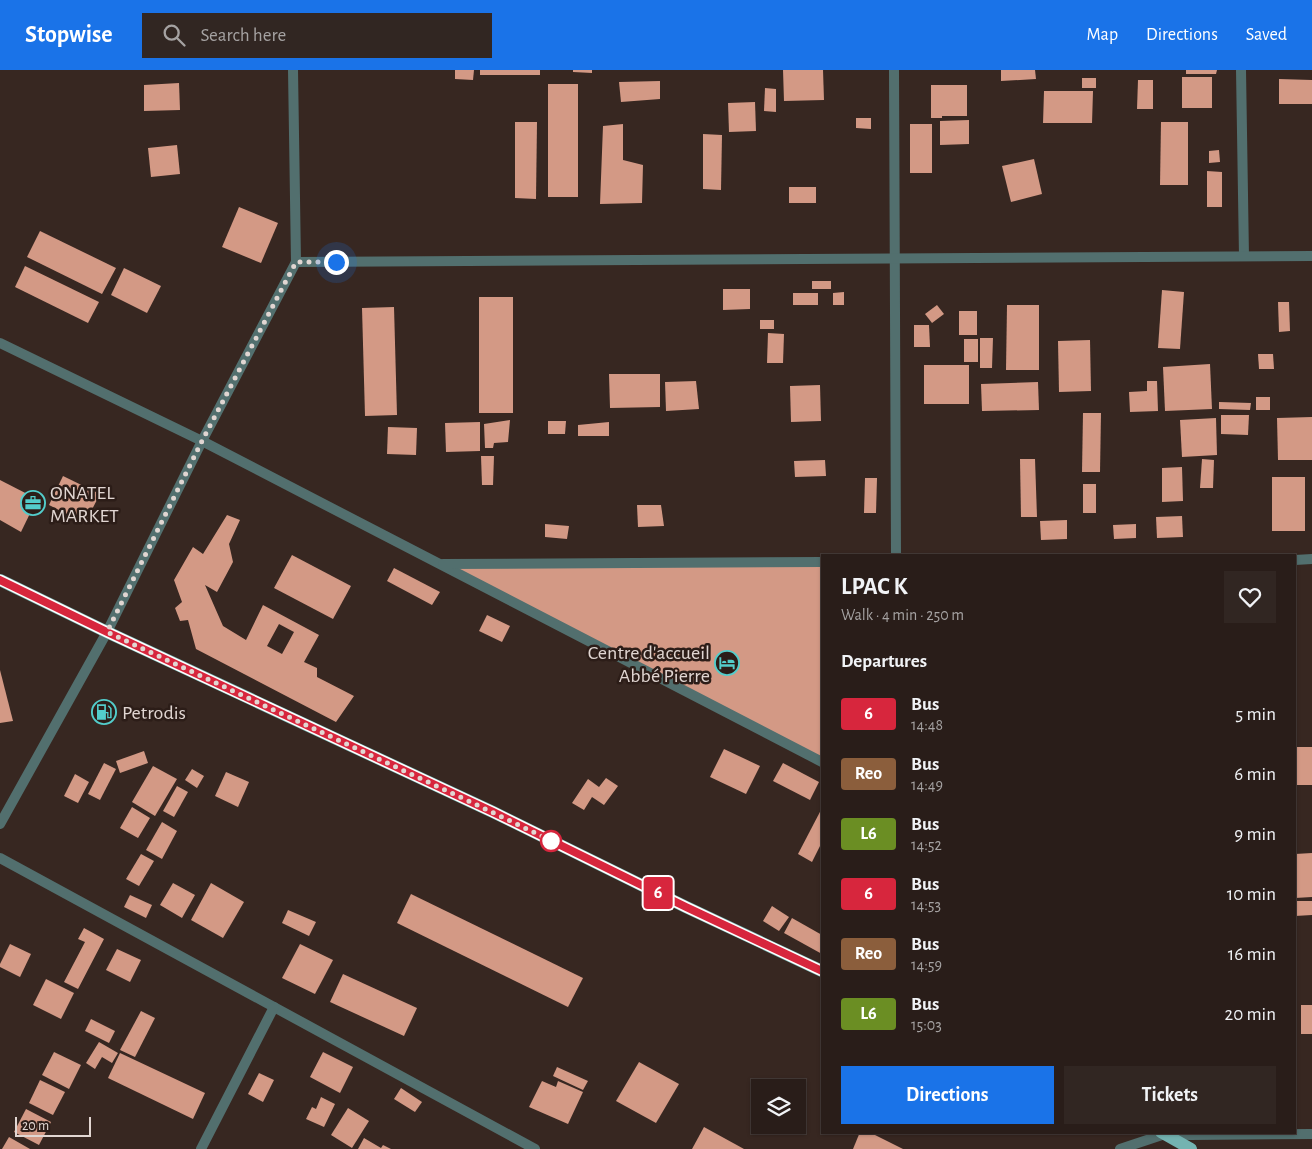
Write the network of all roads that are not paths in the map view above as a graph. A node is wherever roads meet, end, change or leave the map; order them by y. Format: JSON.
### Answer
{"nodes":[{"id":1,"x":293,"y":70,"type":"edge"},
{"id":2,"x":894,"y":70,"type":"edge"},
{"id":3,"x":1240,"y":70,"type":"edge"},
{"id":4,"x":1244,"y":256,"type":"junction"},
{"id":5,"x":1312,"y":256,"type":"edge"},
{"id":6,"x":895,"y":258,"type":"junction"},
{"id":7,"x":296,"y":262,"type":"junction"},
{"id":8,"x":0,"y":343,"type":"edge"},
{"id":9,"x":202,"y":441,"type":"junction"},
{"id":10,"x":896,"y":554,"type":"edge"},
{"id":11,"x":1312,"y":559,"type":"edge"},
{"id":12,"x":1296,"y":560,"type":"edge"},
{"id":13,"x":821,"y":562,"type":"edge"},
{"id":14,"x":439,"y":564,"type":"junction"},
{"id":15,"x":0,"y":580,"type":"edge"},
{"id":16,"x":107,"y":632,"type":"junction"},
{"id":17,"x":821,"y":761,"type":"edge"},
{"id":18,"x":0,"y":824,"type":"edge"},
{"id":19,"x":0,"y":858,"type":"edge"},
{"id":20,"x":821,"y":971,"type":"edge"},
{"id":21,"x":274,"y":1007,"type":"junction"},
{"id":22,"x":1160,"y":1134,"type":"edge"},
{"id":23,"x":1165,"y":1134,"type":"edge"},
{"id":24,"x":1190,"y":1134,"type":"edge"},
{"id":25,"x":1312,"y":1134,"type":"edge"},
{"id":26,"x":516,"y":1139,"type":"junction"},
{"id":27,"x":200,"y":1149,"type":"edge"},
{"id":28,"x":511,"y":1149,"type":"edge"},
{"id":29,"x":535,"y":1149,"type":"edge"},
{"id":30,"x":1120,"y":1149,"type":"edge"},
{"id":31,"x":1192,"y":1149,"type":"edge"}],
"edges":[{"from":1,"to":7,"type":"street"},
{"from":2,"to":6,"type":"street"},
{"from":3,"to":4,"type":"street"},
{"from":4,"to":5,"type":"street"},
{"from":4,"to":6,"type":"street"},
{"from":6,"to":7,"type":"street"},
{"from":6,"to":10,"type":"street"},
{"from":7,"to":9,"type":"street"},
{"from":8,"to":9,"type":"street"},
{"from":9,"to":14,"type":"street"},
{"from":9,"to":16,"type":"street"},
{"from":11,"to":12,"type":"street"},
{"from":13,"to":14,"type":"street"},
{"from":14,"to":17,"type":"street"},
{"from":15,"to":16,"type":"main road"},
{"from":16,"to":18,"type":"street"},
{"from":16,"to":20,"type":"main road"},
{"from":19,"to":21,"type":"street"},
{"from":21,"to":26,"type":"street"},
{"from":21,"to":27,"type":"street"},
{"from":22,"to":30,"type":"street"},
{"from":23,"to":31,"type":"main road"},
{"from":24,"to":25,"type":"street"},
{"from":26,"to":28,"type":"street"},
{"from":26,"to":29,"type":"street"}]}
